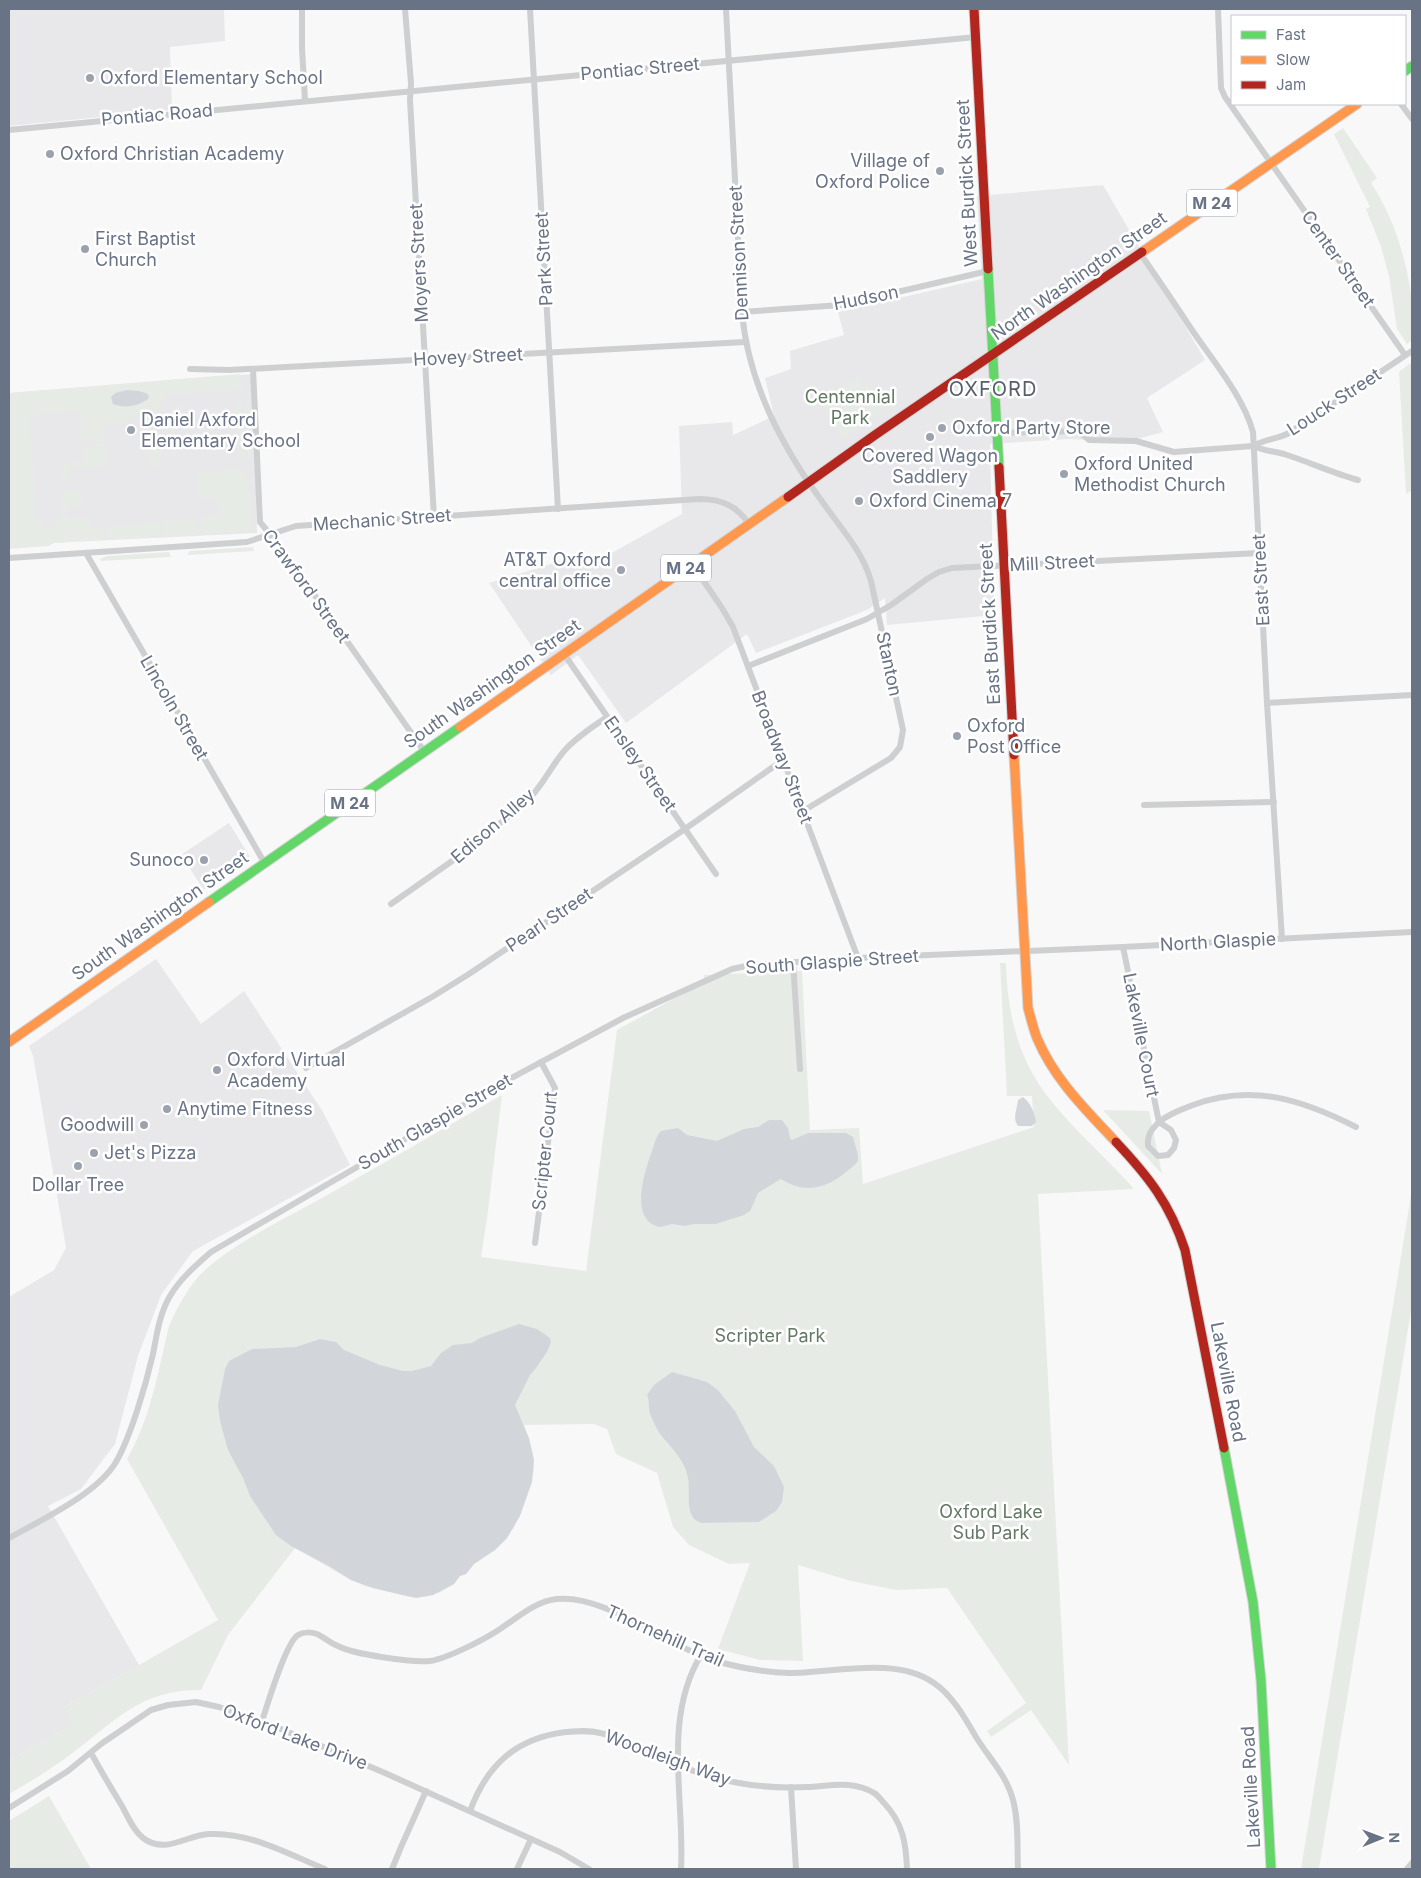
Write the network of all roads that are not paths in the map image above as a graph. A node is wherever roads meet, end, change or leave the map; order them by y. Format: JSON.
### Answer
{"nodes":[{"id":1,"x":302,"y":9,"type":"edge"},
{"id":2,"x":405,"y":9,"type":"edge"},
{"id":3,"x":530,"y":9,"type":"edge"},
{"id":4,"x":726,"y":9,"type":"edge"},
{"id":5,"x":974,"y":9,"type":"edge"},
{"id":6,"x":1218,"y":9,"type":"edge"},
{"id":7,"x":976,"y":37,"type":"junction"},
{"id":8,"x":729,"y":61,"type":"junction"},
{"id":9,"x":534,"y":80,"type":"junction"},
{"id":10,"x":410,"y":91,"type":"junction"},
{"id":11,"x":305,"y":101,"type":"junction"},
{"id":12,"x":1356,"y":105,"type":"edge"},
{"id":13,"x":1402,"y":105,"type":"edge"},
{"id":14,"x":1412,"y":119,"type":"edge"},
{"id":15,"x":9,"y":130,"type":"edge"},
{"id":16,"x":1270,"y":163,"type":"junction"},
{"id":17,"x":1140,"y":253,"type":"junction"},
{"id":18,"x":988,"y":271,"type":"junction"},
{"id":19,"x":742,"y":312,"type":"junction"},
{"id":20,"x":745,"y":342,"type":"junction"},
{"id":21,"x":1412,"y":351,"type":"edge"},
{"id":22,"x":550,"y":353,"type":"junction"},
{"id":23,"x":992,"y":355,"type":"junction"},
{"id":24,"x":1405,"y":355,"type":"junction"},
{"id":25,"x":425,"y":359,"type":"junction"},
{"id":26,"x":253,"y":368,"type":"junction"},
{"id":27,"x":190,"y":369,"type":"dead end"},
{"id":28,"x":996,"y":433,"type":"junction"},
{"id":29,"x":1253,"y":446,"type":"junction"},
{"id":30,"x":1358,"y":480,"type":"dead end"},
{"id":31,"x":809,"y":483,"type":"junction"},
{"id":32,"x":558,"y":509,"type":"junction"},
{"id":33,"x":434,"y":517,"type":"junction"},
{"id":34,"x":750,"y":524,"type":"junction"},
{"id":35,"x":270,"y":535,"type":"junction"},
{"id":36,"x":86,"y":553,"type":"junction"},
{"id":37,"x":1260,"y":553,"type":"junction"},
{"id":38,"x":9,"y":558,"type":"edge"},
{"id":39,"x":692,"y":564,"type":"junction"},
{"id":40,"x":1004,"y":565,"type":"junction"},
{"id":41,"x":878,"y":613,"type":"junction"},
{"id":42,"x":564,"y":654,"type":"junction"},
{"id":43,"x":748,"y":666,"type":"junction"},
{"id":44,"x":1412,"y":695,"type":"edge"},
{"id":45,"x":1267,"y":702,"type":"junction"},
{"id":46,"x":607,"y":717,"type":"junction"},
{"id":47,"x":424,"y":751,"type":"junction"},
{"id":48,"x":783,"y":760,"type":"junction"},
{"id":49,"x":1274,"y":802,"type":"junction"},
{"id":50,"x":1144,"y":805,"type":"dead end"},
{"id":51,"x":802,"y":811,"type":"junction"},
{"id":52,"x":685,"y":829,"type":"junction"},
{"id":53,"x":264,"y":862,"type":"junction"},
{"id":54,"x":716,"y":874,"type":"dead end"},
{"id":55,"x":391,"y":904,"type":"dead end"},
{"id":56,"x":1412,"y":932,"type":"edge"},
{"id":57,"x":1282,"y":939,"type":"junction"},
{"id":58,"x":1123,"y":947,"type":"junction"},
{"id":59,"x":1024,"y":950,"type":"junction"},
{"id":60,"x":858,"y":958,"type":"junction"},
{"id":61,"x":793,"y":962,"type":"junction"},
{"id":62,"x":10,"y":1041,"type":"edge"},
{"id":63,"x":542,"y":1062,"type":"junction"},
{"id":64,"x":306,"y":1068,"type":"dead end"},
{"id":65,"x":800,"y":1069,"type":"dead end"},
{"id":66,"x":1159,"y":1122,"type":"junction"},
{"id":67,"x":1356,"y":1127,"type":"dead end"},
{"id":68,"x":535,"y":1243,"type":"dead end"},
{"id":69,"x":9,"y":1538,"type":"edge"},
{"id":70,"x":700,"y":1655,"type":"junction"},
{"id":71,"x":262,"y":1721,"type":"junction"},
{"id":72,"x":90,"y":1753,"type":"junction"},
{"id":73,"x":678,"y":1765,"type":"junction"},
{"id":74,"x":791,"y":1787,"type":"junction"},
{"id":75,"x":426,"y":1791,"type":"junction"},
{"id":76,"x":9,"y":1808,"type":"edge"},
{"id":77,"x":470,"y":1811,"type":"junction"},
{"id":78,"x":531,"y":1839,"type":"junction"},
{"id":79,"x":1412,"y":1863,"type":"edge"},
{"id":80,"x":326,"y":1869,"type":"edge"},
{"id":81,"x":392,"y":1869,"type":"edge"},
{"id":82,"x":517,"y":1869,"type":"edge"},
{"id":83,"x":589,"y":1869,"type":"edge"},
{"id":84,"x":681,"y":1869,"type":"edge"},
{"id":85,"x":796,"y":1869,"type":"edge"},
{"id":86,"x":907,"y":1869,"type":"edge"},
{"id":87,"x":1018,"y":1869,"type":"edge"},
{"id":88,"x":1271,"y":1869,"type":"edge"},
{"id":89,"x":1407,"y":1869,"type":"edge"}],
"edges":[{"from":1,"to":11,"type":"street"},
{"from":2,"to":10,"type":"street","name":"Moyers Street"},
{"from":3,"to":9,"type":"street","name":"Park Street"},
{"from":4,"to":8,"type":"street","name":"Dennison Street"},
{"from":5,"to":7,"type":"main road","name":"West Burdick Street"},
{"from":6,"to":16,"type":"street","name":"Center Street"},
{"from":7,"to":8,"type":"street","name":"Pontiac Street"},
{"from":7,"to":18,"type":"main road","name":"West Burdick Street"},
{"from":8,"to":9,"type":"street","name":"Pontiac Street"},
{"from":8,"to":19,"type":"street","name":"Dennison Street"},
{"from":9,"to":10,"type":"street","name":"Pontiac Street"},
{"from":9,"to":22,"type":"street","name":"Park Street"},
{"from":10,"to":11,"type":"street","name":"Pontiac Street"},
{"from":10,"to":25,"type":"street","name":"Moyers Street"},
{"from":11,"to":15,"type":"street","name":"Pontiac Road"},
{"from":12,"to":16,"type":"main road","name":"North Washington Street","number":"M 24"},
{"from":13,"to":14,"type":"street"},
{"from":16,"to":17,"type":"main road","name":"North Washington Street","number":"M 24"},
{"from":16,"to":24,"type":"street","name":"Center Street"},
{"from":17,"to":23,"type":"main road","name":"North Washington Street","number":"M 24"},
{"from":17,"to":29,"type":"street","name":"East Street"},
{"from":18,"to":19,"type":"street","name":"Hudson"},
{"from":18,"to":23,"type":"main road","name":"West Burdick Street"},
{"from":19,"to":20,"type":"street","name":"Dennison Street"},
{"from":20,"to":22,"type":"street","name":"Hovey Street"},
{"from":20,"to":31,"type":"street","name":"Dennison Street"},
{"from":21,"to":24,"type":"street","name":"Louck Street"},
{"from":22,"to":25,"type":"street","name":"Hovey Street"},
{"from":22,"to":32,"type":"street","name":"Park Street"},
{"from":23,"to":28,"type":"main road","name":"East Burdick Street"},
{"from":23,"to":31,"type":"main road","name":"South Washington Street","number":"M 24"},
{"from":24,"to":29,"type":"street","name":"Louck Street"},
{"from":25,"to":26,"type":"street","name":"Hovey Street"},
{"from":25,"to":33,"type":"street","name":"Moyers Street"},
{"from":26,"to":27,"type":"street","name":"Hovey Street"},
{"from":26,"to":35,"type":"street","name":"Crawford Street"},
{"from":28,"to":29,"type":"street"},
{"from":28,"to":40,"type":"main road","name":"East Burdick Street"},
{"from":29,"to":30,"type":"street"},
{"from":29,"to":37,"type":"street","name":"East Street"},
{"from":31,"to":34,"type":"main road","name":"South Washington Street","number":"M 24"},
{"from":31,"to":41,"type":"street","name":"Stanton"},
{"from":32,"to":33,"type":"street","name":"Mechanic Street"},
{"from":32,"to":34,"type":"street","name":"Mechanic Street"},
{"from":33,"to":35,"type":"street","name":"Mechanic Street"},
{"from":34,"to":39,"type":"main road","name":"South Washington Street","number":"M 24"},
{"from":35,"to":36,"type":"street","name":"Mechanic Street"},
{"from":35,"to":47,"type":"street","name":"Crawford Street"},
{"from":36,"to":38,"type":"street","name":"Mechanic Street"},
{"from":36,"to":53,"type":"street","name":"Lincoln Street"},
{"from":37,"to":40,"type":"street","name":"Mill Street"},
{"from":37,"to":45,"type":"street","name":"East Street"},
{"from":39,"to":42,"type":"main road","name":"South Washington Street","number":"M 24"},
{"from":39,"to":43,"type":"street","name":"Broadway Street"},
{"from":40,"to":41,"type":"street","name":"Mill Street"},
{"from":40,"to":59,"type":"main road","name":"East Burdick Street"},
{"from":41,"to":43,"type":"street","name":"Mill Street"},
{"from":41,"to":51,"type":"street","name":"Stanton"},
{"from":42,"to":46,"type":"street","name":"Ensley Street"},
{"from":42,"to":47,"type":"main road","name":"South Washington Street","number":"M 24"},
{"from":43,"to":48,"type":"street","name":"Broadway Street"},
{"from":44,"to":45,"type":"street"},
{"from":45,"to":49,"type":"street","name":"East Street"},
{"from":46,"to":52,"type":"street","name":"Ensley Street"},
{"from":46,"to":55,"type":"street","name":"Edison Alley"},
{"from":47,"to":53,"type":"main road","name":"South Washington Street","number":"M 24"},
{"from":48,"to":51,"type":"street","name":"Broadway Street"},
{"from":48,"to":52,"type":"street","name":"Pearl Street"},
{"from":49,"to":50,"type":"street"},
{"from":49,"to":57,"type":"street","name":"East Street"},
{"from":51,"to":60,"type":"street","name":"Broadway Street"},
{"from":52,"to":54,"type":"street","name":"Ensley Street"},
{"from":52,"to":64,"type":"street","name":"Pearl Street"},
{"from":53,"to":62,"type":"main road","name":"South Washington Street","number":"M 24"},
{"from":56,"to":57,"type":"street","name":"North Glaspie"},
{"from":57,"to":58,"type":"street","name":"North Glaspie"},
{"from":58,"to":59,"type":"street","name":"North Glaspie"},
{"from":58,"to":66,"type":"street","name":"Lakeville Court"},
{"from":59,"to":60,"type":"street","name":"South Glaspie Street"},
{"from":59,"to":88,"type":"main road","name":"Lakeville Road"},
{"from":60,"to":61,"type":"street","name":"South Glaspie Street"},
{"from":61,"to":63,"type":"street","name":"South Glaspie Street"},
{"from":61,"to":65,"type":"street"},
{"from":63,"to":68,"type":"street","name":"Scripter Court"},
{"from":63,"to":69,"type":"street","name":"South Glaspie Street"},
{"from":66,"to":66,"type":"street","name":"Lakeville Court"},
{"from":66,"to":67,"type":"street"},
{"from":70,"to":71,"type":"street","name":"Thornehill Trail"},
{"from":70,"to":73,"type":"street"},
{"from":70,"to":87,"type":"street","name":"Thornehill Trail"},
{"from":71,"to":72,"type":"street","name":"Oxford Lake Drive"},
{"from":71,"to":75,"type":"street","name":"Oxford Lake Drive"},
{"from":72,"to":76,"type":"street","name":"Oxford Lake Drive"},
{"from":72,"to":80,"type":"street"},
{"from":73,"to":74,"type":"street","name":"Woodleigh Way"},
{"from":73,"to":77,"type":"street","name":"Woodleigh Way"},
{"from":73,"to":84,"type":"street"},
{"from":74,"to":85,"type":"street"},
{"from":74,"to":86,"type":"street","name":"Woodleigh Way"},
{"from":75,"to":77,"type":"street","name":"Oxford Lake Drive"},
{"from":75,"to":81,"type":"street"},
{"from":77,"to":78,"type":"street","name":"Oxford Lake Drive"},
{"from":78,"to":82,"type":"street"},
{"from":78,"to":83,"type":"street","name":"Oxford Lake Drive"},
{"from":79,"to":89,"type":"street"}]}
